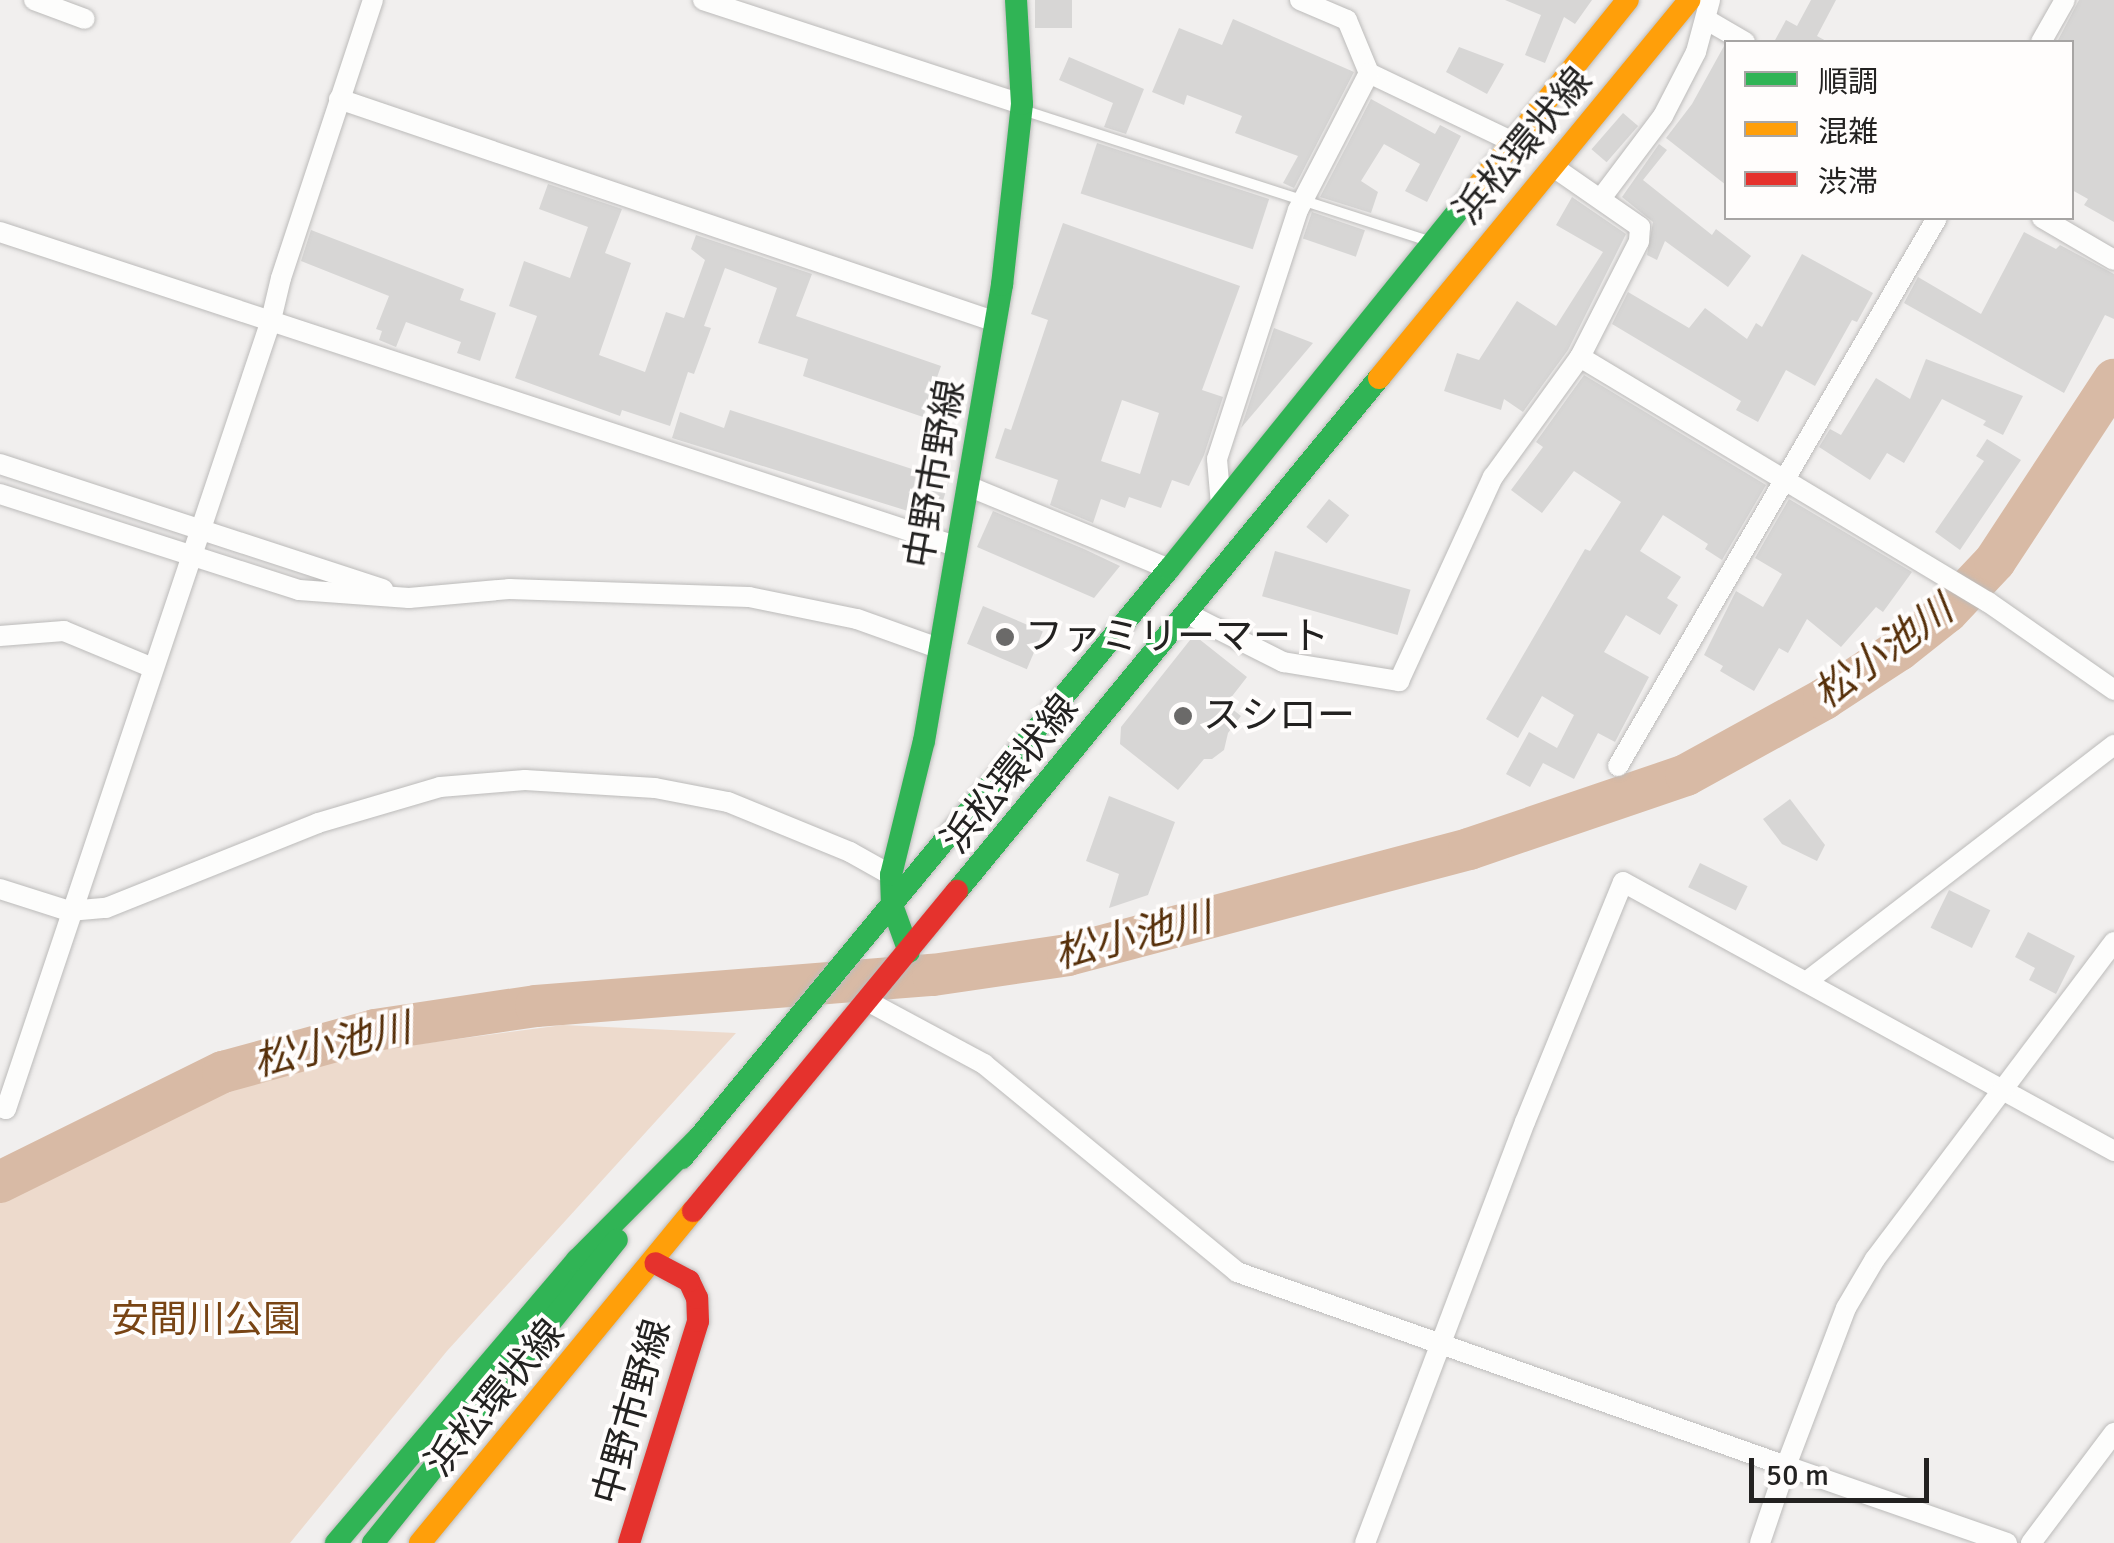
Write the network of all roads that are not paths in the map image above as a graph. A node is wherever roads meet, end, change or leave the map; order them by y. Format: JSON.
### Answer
{"nodes":[{"id":1,"x":34,"y":0,"type":"edge"},
{"id":2,"x":373,"y":0,"type":"edge"},
{"id":3,"x":703,"y":0,"type":"edge"},
{"id":4,"x":1016,"y":0,"type":"edge"},
{"id":5,"x":1300,"y":0,"type":"edge"},
{"id":6,"x":1628,"y":0,"type":"edge"},
{"id":7,"x":1690,"y":0,"type":"edge"},
{"id":8,"x":2065,"y":0,"type":"edge"},
{"id":9,"x":1709,"y":10,"type":"edge"},
{"id":10,"x":85,"y":19,"type":"dead end"},
{"id":11,"x":1743,"y":40,"type":"edge"},
{"id":12,"x":2041,"y":40,"type":"edge"},
{"id":13,"x":1369,"y":73,"type":"junction"},
{"id":14,"x":339,"y":98,"type":"junction"},
{"id":15,"x":1021,"y":106,"type":"junction"},
{"id":16,"x":1516,"y":143,"type":"junction"},
{"id":17,"x":1552,"y":166,"type":"junction"},
{"id":18,"x":1602,"y":197,"type":"junction"},
{"id":19,"x":1301,"y":202,"type":"junction"},
{"id":20,"x":1936,"y":220,"type":"edge"},
{"id":21,"x":2045,"y":220,"type":"edge"},
{"id":22,"x":0,"y":232,"type":"edge"},
{"id":23,"x":1434,"y":242,"type":"junction"},
{"id":24,"x":2114,"y":260,"type":"edge"},
{"id":25,"x":271,"y":320,"type":"junction"},
{"id":26,"x":996,"y":322,"type":"junction"},
{"id":27,"x":1580,"y":357,"type":"junction"},
{"id":28,"x":0,"y":464,"type":"edge"},
{"id":29,"x":1785,"y":480,"type":"junction"},
{"id":30,"x":968,"y":486,"type":"junction"},
{"id":31,"x":0,"y":494,"type":"edge"},
{"id":32,"x":1221,"y":505,"type":"junction"},
{"id":33,"x":199,"y":526,"type":"junction"},
{"id":34,"x":958,"y":547,"type":"junction"},
{"id":35,"x":189,"y":554,"type":"junction"},
{"id":36,"x":1169,"y":569,"type":"junction"},
{"id":37,"x":409,"y":598,"type":"junction"},
{"id":38,"x":1186,"y":613,"type":"junction"},
{"id":39,"x":0,"y":636,"type":"edge"},
{"id":40,"x":941,"y":649,"type":"junction"},
{"id":41,"x":153,"y":668,"type":"junction"},
{"id":42,"x":2114,"y":690,"type":"edge"},
{"id":43,"x":2114,"y":745,"type":"edge"},
{"id":44,"x":1618,"y":766,"type":"dead end"},
{"id":45,"x":891,"y":875,"type":"junction"},
{"id":46,"x":0,"y":889,"type":"edge"},
{"id":47,"x":892,"y":906,"type":"junction"},
{"id":48,"x":70,"y":912,"type":"junction"},
{"id":49,"x":2114,"y":942,"type":"edge"},
{"id":50,"x":909,"y":952,"type":"junction"},
{"id":51,"x":1806,"y":982,"type":"junction"},
{"id":52,"x":870,"y":1000,"type":"junction"},
{"id":53,"x":2004,"y":1091,"type":"junction"},
{"id":54,"x":0,"y":1108,"type":"edge"},
{"id":55,"x":698,"y":1138,"type":"junction"},
{"id":56,"x":2114,"y":1151,"type":"edge"},
{"id":57,"x":655,"y":1262,"type":"junction"},
{"id":58,"x":1439,"y":1344,"type":"junction"},
{"id":59,"x":2112,"y":1438,"type":"edge"},
{"id":60,"x":484,"y":1464,"type":"junction"},
{"id":61,"x":1786,"y":1466,"type":"junction"},
{"id":62,"x":336,"y":1543,"type":"edge"},
{"id":63,"x":373,"y":1543,"type":"edge"},
{"id":64,"x":420,"y":1543,"type":"edge"},
{"id":65,"x":435,"y":1543,"type":"edge"},
{"id":66,"x":629,"y":1543,"type":"edge"},
{"id":67,"x":1366,"y":1543,"type":"edge"},
{"id":68,"x":1760,"y":1543,"type":"edge"},
{"id":69,"x":2007,"y":1543,"type":"edge"},
{"id":70,"x":2030,"y":1543,"type":"edge"}],
"edges":[{"from":1,"to":10,"type":"street"},
{"from":2,"to":14,"type":"street"},
{"from":3,"to":15,"type":"street"},
{"from":4,"to":15,"type":"main road","name":"中野市野線"},
{"from":5,"to":13,"type":"street"},
{"from":6,"to":16,"type":"main road","name":"浜松環状線"},
{"from":7,"to":17,"type":"main road","name":"浜松環状線"},
{"from":8,"to":12,"type":"street"},
{"from":9,"to":11,"type":"street"},
{"from":9,"to":18,"type":"street"},
{"from":13,"to":16,"type":"street"},
{"from":13,"to":19,"type":"street"},
{"from":14,"to":25,"type":"street"},
{"from":14,"to":26,"type":"street"},
{"from":15,"to":19,"type":"lane"},
{"from":15,"to":26,"type":"main road","name":"中野市野線"},
{"from":16,"to":23,"type":"main road","name":"浜松環状線"},
{"from":17,"to":18,"type":"street"},
{"from":17,"to":38,"type":"main road","name":"浜松環状線"},
{"from":18,"to":27,"type":"street"},
{"from":19,"to":23,"type":"lane"},
{"from":19,"to":32,"type":"street"},
{"from":20,"to":29,"type":"street"},
{"from":21,"to":24,"type":"street"},
{"from":22,"to":25,"type":"street"},
{"from":23,"to":32,"type":"main road","name":"浜松環状線"},
{"from":25,"to":33,"type":"street"},
{"from":25,"to":34,"type":"street"},
{"from":26,"to":30,"type":"main road","name":"中野市野線"},
{"from":27,"to":29,"type":"street"},
{"from":27,"to":38,"type":"street"},
{"from":28,"to":33,"type":"street"},
{"from":29,"to":42,"type":"street"},
{"from":29,"to":44,"type":"street"},
{"from":30,"to":34,"type":"main road","name":"中野市野線"},
{"from":30,"to":36,"type":"street"},
{"from":31,"to":35,"type":"street"},
{"from":32,"to":36,"type":"main road","name":"浜松環状線"},
{"from":33,"to":35,"type":"street"},
{"from":33,"to":37,"type":"street"},
{"from":34,"to":40,"type":"main road","name":"中野市野線"},
{"from":35,"to":37,"type":"street"},
{"from":35,"to":41,"type":"street"},
{"from":36,"to":47,"type":"main road","name":"浜松環状線"},
{"from":37,"to":40,"type":"street"},
{"from":38,"to":50,"type":"main road","name":"浜松環状線"},
{"from":39,"to":41,"type":"street"},
{"from":40,"to":45,"type":"main road","name":"中野市野線"},
{"from":41,"to":48,"type":"street"},
{"from":43,"to":51,"type":"street"},
{"from":45,"to":47,"type":"main road","name":"中野市野線"},
{"from":45,"to":48,"type":"street"},
{"from":46,"to":48,"type":"street"},
{"from":47,"to":50,"type":"main road","name":"中野市野線"},
{"from":47,"to":55,"type":"main road","name":"浜松環状線"},
{"from":48,"to":54,"type":"street"},
{"from":49,"to":53,"type":"street"},
{"from":50,"to":52,"type":"main road","name":"浜松環状線"},
{"from":51,"to":53,"type":"street"},
{"from":51,"to":58,"type":"street"},
{"from":52,"to":57,"type":"main road","name":"浜松環状線"},
{"from":52,"to":58,"type":"street"},
{"from":53,"to":56,"type":"street"},
{"from":53,"to":61,"type":"street"},
{"from":55,"to":62,"type":"main road"},
{"from":55,"to":63,"type":"main road","name":"浜松環状線"},
{"from":57,"to":60,"type":"main road","name":"浜松環状線"},
{"from":57,"to":66,"type":"main road","name":"中野市野線"},
{"from":58,"to":61,"type":"street"},
{"from":58,"to":67,"type":"street"},
{"from":59,"to":70,"type":"street"},
{"from":60,"to":64,"type":"main road","name":"浜松環状線"},
{"from":60,"to":65,"type":"main road"},
{"from":61,"to":68,"type":"street"},
{"from":61,"to":69,"type":"street"}]}
